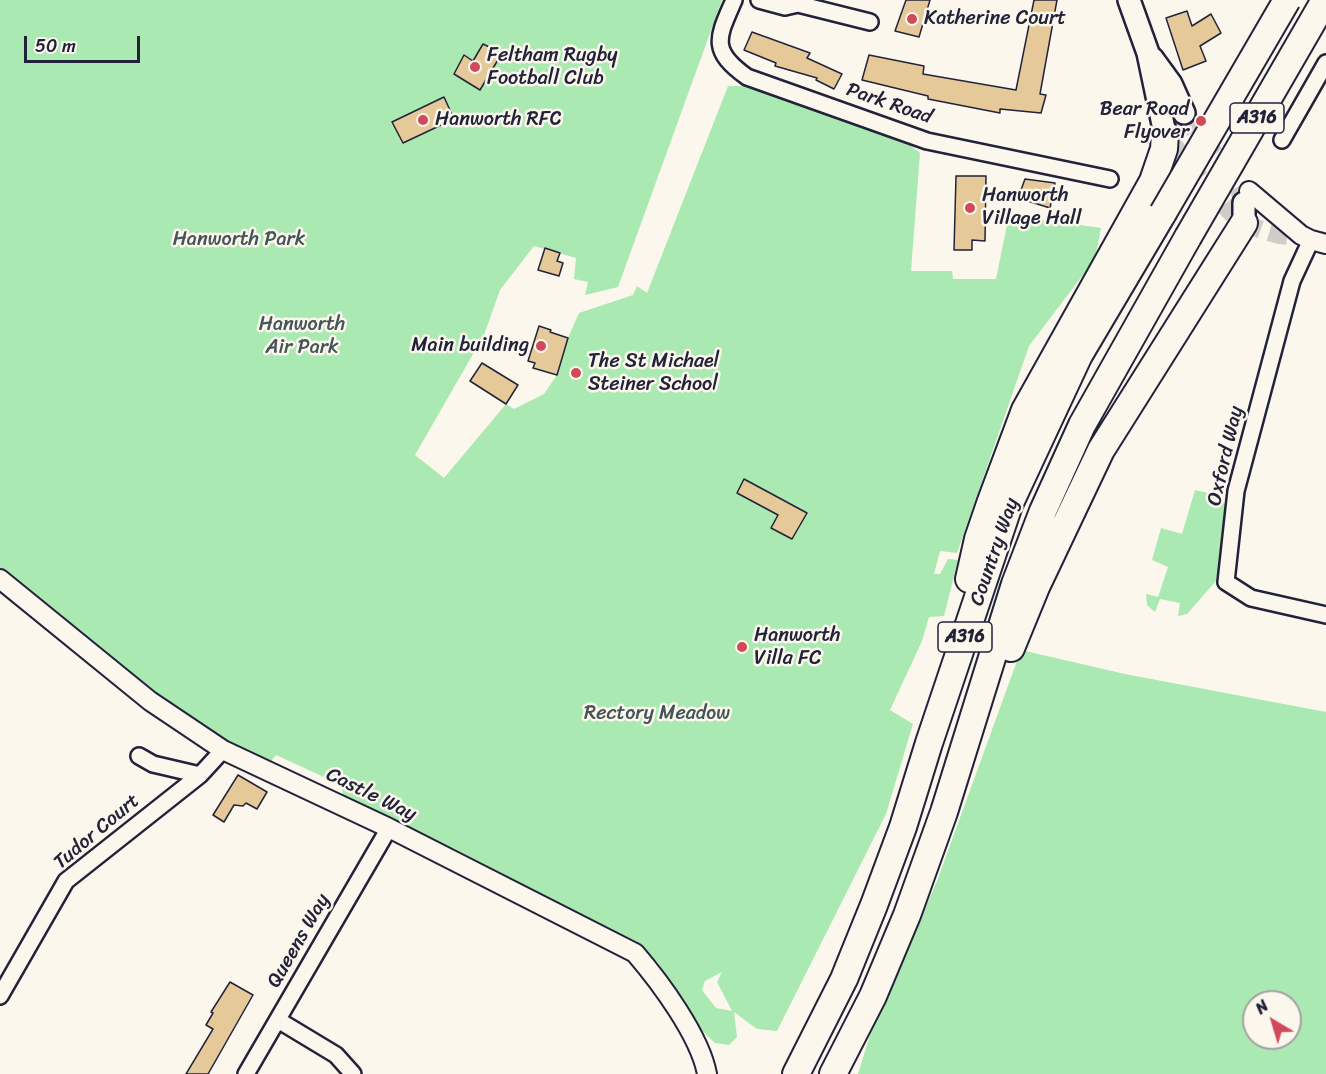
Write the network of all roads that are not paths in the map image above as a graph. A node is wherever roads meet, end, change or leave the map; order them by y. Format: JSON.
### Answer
{"nodes":[{"id":1,"x":734,"y":0,"type":"edge"},
{"id":2,"x":759,"y":0,"type":"edge"},
{"id":3,"x":1129,"y":0,"type":"edge"},
{"id":4,"x":1287,"y":0,"type":"edge"},
{"id":5,"x":1325,"y":0,"type":"edge"},
{"id":6,"x":870,"y":22,"type":"dead end"},
{"id":7,"x":1148,"y":53,"type":"junction"},
{"id":8,"x":1326,"y":63,"type":"edge"},
{"id":9,"x":1184,"y":113,"type":"tunnel mouth"},
{"id":10,"x":1169,"y":138,"type":"joint"},
{"id":11,"x":1282,"y":140,"type":"dead end"},
{"id":12,"x":1110,"y":179,"type":"dead end"},
{"id":13,"x":1242,"y":208,"type":"joint"},
{"id":14,"x":1312,"y":239,"type":"edge"},
{"id":15,"x":0,"y":579,"type":"edge"},
{"id":16,"x":1326,"y":615,"type":"edge"},
{"id":17,"x":929,"y":743,"type":"junction"},
{"id":18,"x":223,"y":750,"type":"junction"},
{"id":19,"x":139,"y":756,"type":"dead end"},
{"id":20,"x":200,"y":775,"type":"junction"},
{"id":21,"x":944,"y":812,"type":"junction"},
{"id":22,"x":389,"y":828,"type":"junction"},
{"id":23,"x":0,"y":996,"type":"edge"},
{"id":24,"x":278,"y":1020,"type":"junction"},
{"id":25,"x":705,"y":1066,"type":"edge"},
{"id":26,"x":246,"y":1074,"type":"edge"},
{"id":27,"x":353,"y":1074,"type":"edge"},
{"id":28,"x":796,"y":1074,"type":"edge"},
{"id":29,"x":833,"y":1074,"type":"edge"}],
"edges":[{"from":1,"to":12,"type":"street","name":"Park Road"},
{"from":2,"to":6,"type":"street"},
{"from":3,"to":7,"type":"main road"},
{"from":4,"to":17,"type":"highway","name":"Country Way","number":"A316","bridge":true},
{"from":5,"to":21,"type":"highway","name":"Country Way","number":"A316","bridge":true},
{"from":7,"to":9,"type":"main road"},
{"from":7,"to":10,"type":"main road"},
{"from":8,"to":11,"type":"street"},
{"from":10,"to":17,"type":"highway"},
{"from":13,"to":14,"type":"street"},
{"from":13,"to":21,"type":"highway"},
{"from":14,"to":16,"type":"street","name":"Oxford Way"},
{"from":15,"to":18,"type":"street","name":"Castle Way"},
{"from":17,"to":28,"type":"highway","name":"Country Way","number":"A316"},
{"from":18,"to":20,"type":"street","name":"Tudor Court"},
{"from":18,"to":22,"type":"street","name":"Castle Way"},
{"from":19,"to":20,"type":"street"},
{"from":20,"to":23,"type":"street","name":"Tudor Court"},
{"from":21,"to":29,"type":"highway","name":"Country Way","number":"A316"},
{"from":22,"to":24,"type":"street","name":"Queens Way"},
{"from":22,"to":25,"type":"street","name":"Castle Way"},
{"from":24,"to":26,"type":"street","name":"Queens Way"},
{"from":24,"to":27,"type":"street"}]}
